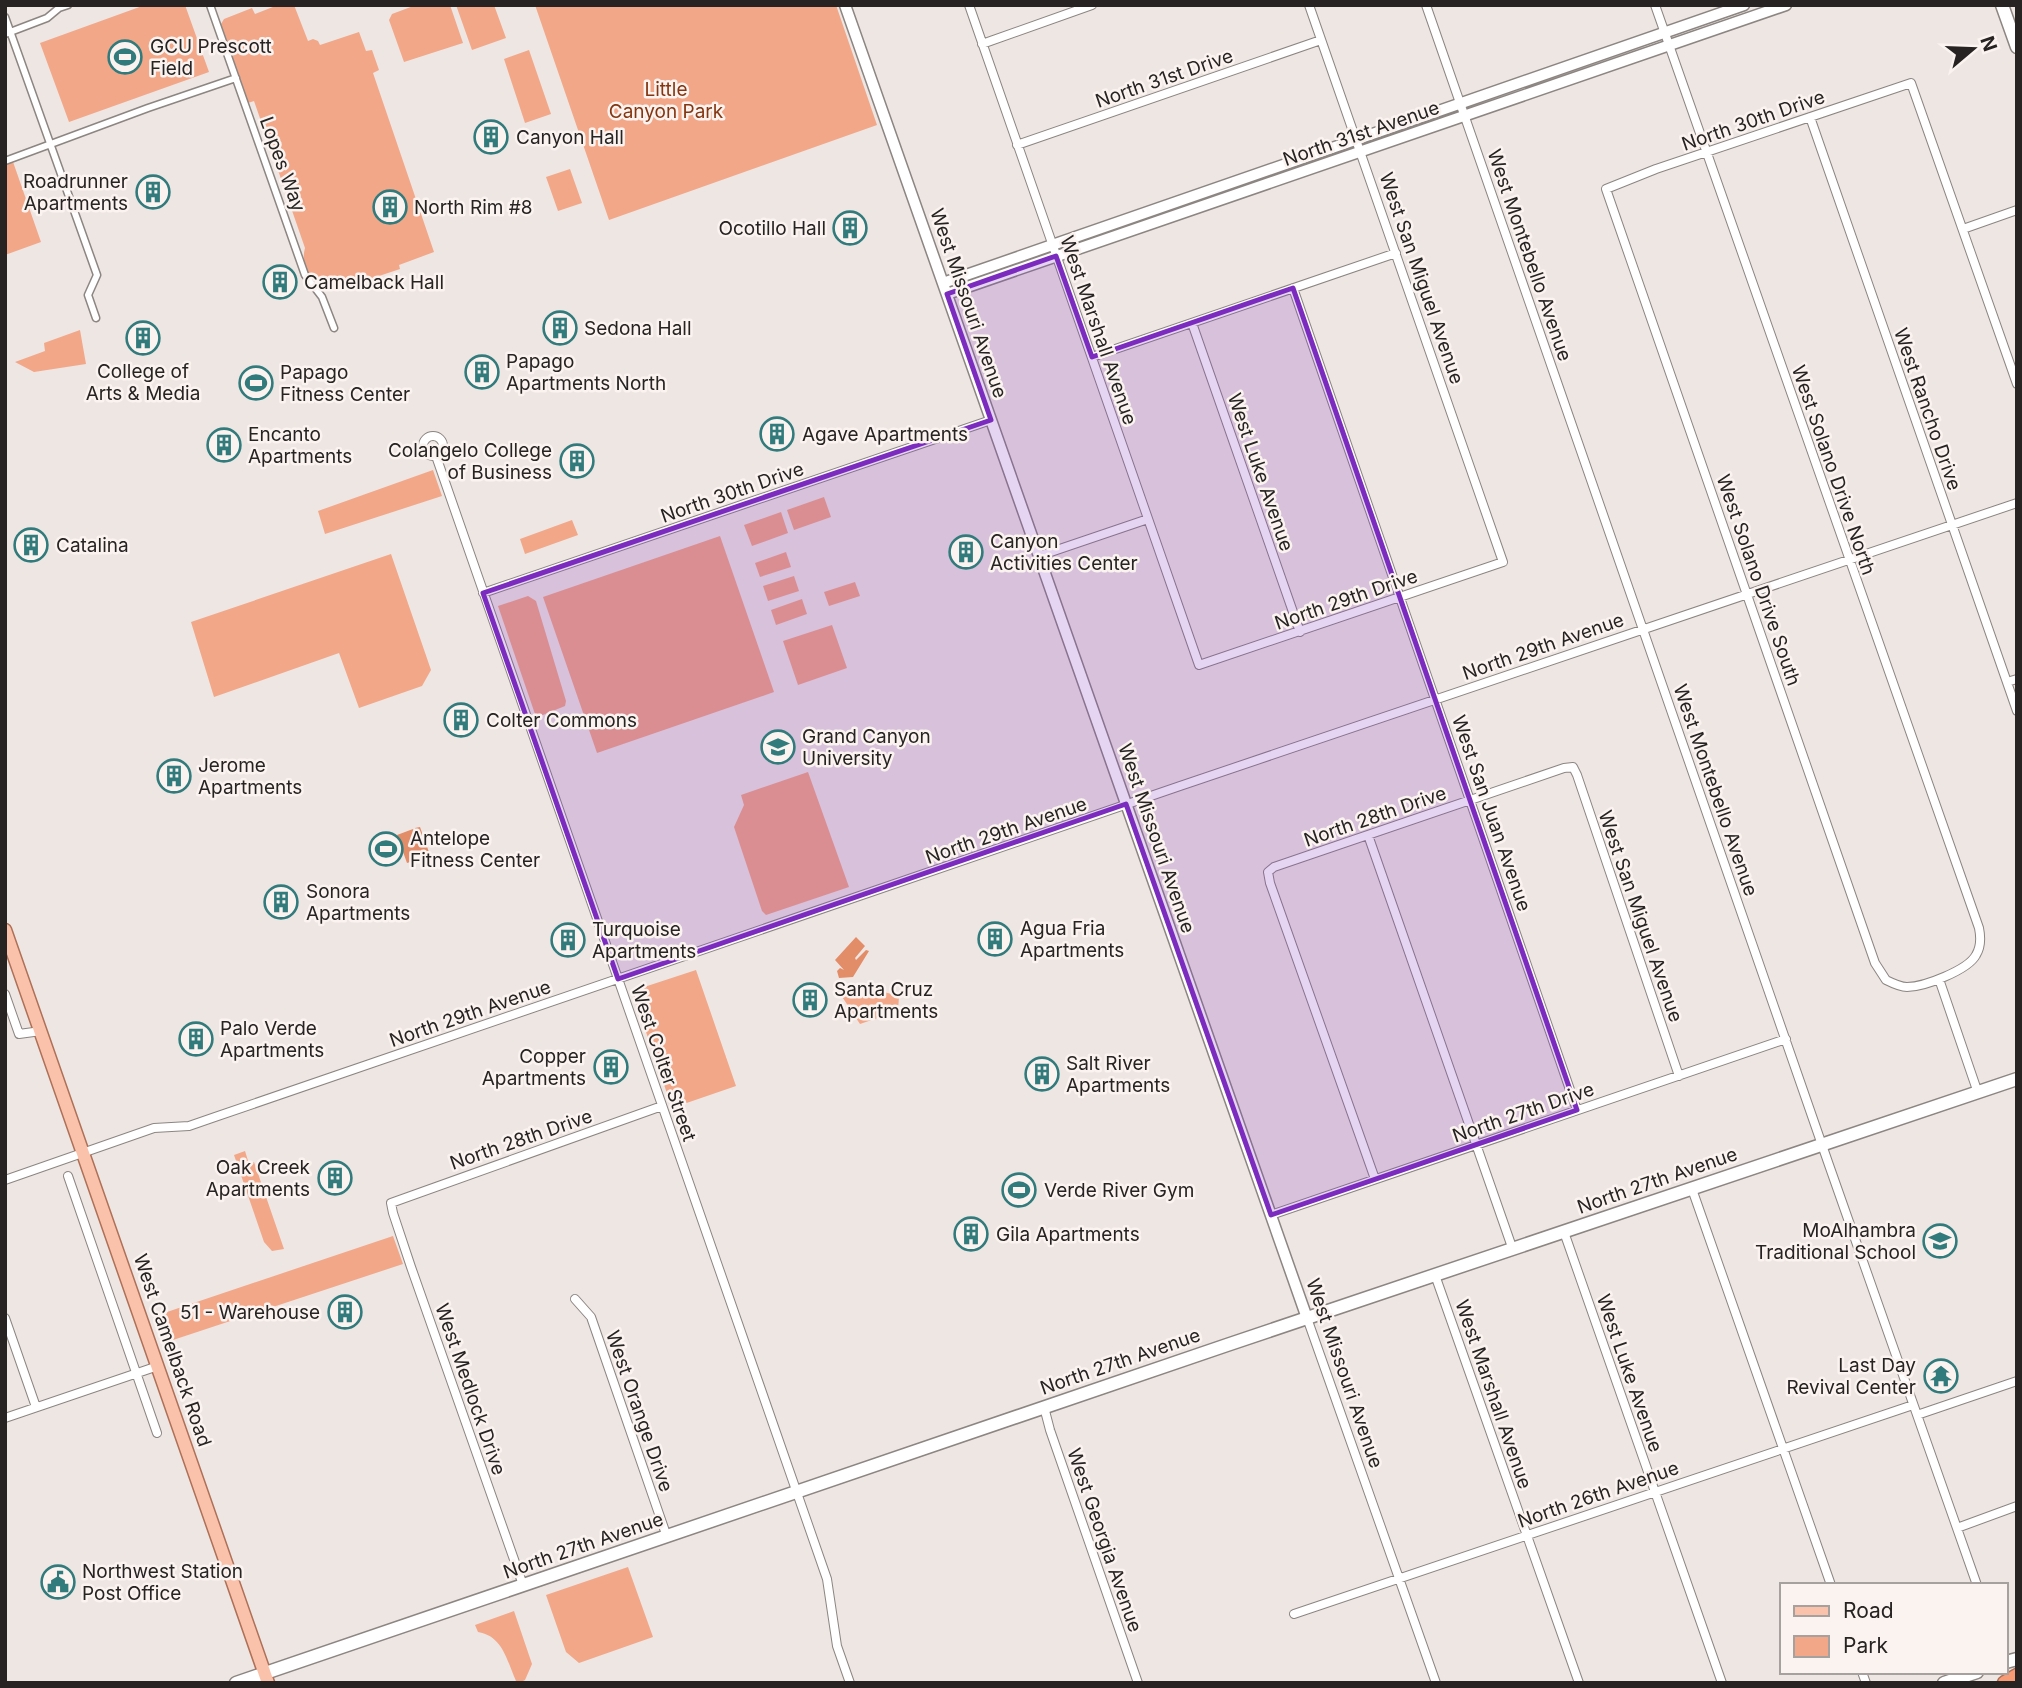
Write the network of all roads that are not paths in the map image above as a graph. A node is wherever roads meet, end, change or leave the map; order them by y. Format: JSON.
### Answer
{"nodes":[{"id":1,"x":68,"y":5,"type":"edge"},
{"id":2,"x":209,"y":5,"type":"edge"},
{"id":3,"x":845,"y":5,"type":"edge"},
{"id":4,"x":969,"y":5,"type":"edge"},
{"id":5,"x":1092,"y":5,"type":"edge"},
{"id":6,"x":1309,"y":5,"type":"edge"},
{"id":7,"x":1426,"y":5,"type":"edge"},
{"id":8,"x":1655,"y":5,"type":"edge"},
{"id":9,"x":1744,"y":5,"type":"edge"},
{"id":10,"x":1786,"y":5,"type":"edge"},
{"id":11,"x":2002,"y":5,"type":"edge"},
{"id":12,"x":5,"y":17,"type":"edge"},
{"id":13,"x":1665,"y":32,"type":"junction"},
{"id":14,"x":8,"y":33,"type":"edge"},
{"id":15,"x":1321,"y":40,"type":"junction"},
{"id":16,"x":982,"y":44,"type":"junction"},
{"id":17,"x":1669,"y":46,"type":"junction"},
{"id":18,"x":2017,"y":47,"type":"edge"},
{"id":19,"x":236,"y":78,"type":"junction"},
{"id":20,"x":1461,"y":104,"type":"junction"},
{"id":21,"x":1465,"y":116,"type":"junction"},
{"id":22,"x":1810,"y":117,"type":"junction"},
{"id":23,"x":1357,"y":140,"type":"junction"},
{"id":24,"x":51,"y":145,"type":"junction"},
{"id":25,"x":1017,"y":145,"type":"junction"},
{"id":26,"x":1361,"y":152,"type":"junction"},
{"id":27,"x":1707,"y":152,"type":"junction"},
{"id":28,"x":5,"y":161,"type":"edge"},
{"id":29,"x":1606,"y":189,"type":"joint"},
{"id":30,"x":1214,"y":195,"type":"junction"},
{"id":31,"x":2017,"y":210,"type":"edge"},
{"id":32,"x":1963,"y":229,"type":"junction"},
{"id":33,"x":1054,"y":250,"type":"junction"},
{"id":34,"x":1396,"y":253,"type":"junction"},
{"id":35,"x":945,"y":288,"type":"junction"},
{"id":36,"x":1293,"y":288,"type":"junction"},
{"id":37,"x":96,"y":318,"type":"dead end"},
{"id":38,"x":1192,"y":323,"type":"junction"},
{"id":39,"x":334,"y":328,"type":"dead end"},
{"id":40,"x":1092,"y":357,"type":"junction"},
{"id":41,"x":2017,"y":384,"type":"edge"},
{"id":42,"x":991,"y":420,"type":"junction"},
{"id":43,"x":436,"y":456,"type":"dead end"},
{"id":44,"x":2017,"y":503,"type":"edge"},
{"id":45,"x":1148,"y":519,"type":"junction"},
{"id":46,"x":1951,"y":525,"type":"junction"},
{"id":47,"x":1039,"y":556,"type":"junction"},
{"id":48,"x":1849,"y":560,"type":"junction"},
{"id":49,"x":1503,"y":562,"type":"joint"},
{"id":50,"x":483,"y":593,"type":"junction"},
{"id":51,"x":1747,"y":594,"type":"junction"},
{"id":52,"x":1399,"y":598,"type":"junction"},
{"id":53,"x":1644,"y":629,"type":"junction"},
{"id":54,"x":1300,"y":632,"type":"junction"},
{"id":55,"x":1199,"y":665,"type":"joint"},
{"id":56,"x":2017,"y":679,"type":"edge"},
{"id":57,"x":2007,"y":682,"type":"junction"},
{"id":58,"x":1436,"y":699,"type":"junction"},
{"id":59,"x":2017,"y":711,"type":"edge"},
{"id":60,"x":1573,"y":767,"type":"joint"},
{"id":61,"x":1472,"y":799,"type":"junction"},
{"id":62,"x":1126,"y":804,"type":"junction"},
{"id":63,"x":1368,"y":835,"type":"junction"},
{"id":64,"x":5,"y":930,"type":"edge"},
{"id":65,"x":618,"y":979,"type":"junction"},
{"id":66,"x":1939,"y":979,"type":"junction"},
{"id":67,"x":5,"y":994,"type":"edge"},
{"id":68,"x":41,"y":1031,"type":"junction"},
{"id":69,"x":1786,"y":1039,"type":"junction"},
{"id":70,"x":1679,"y":1076,"type":"junction"},
{"id":71,"x":2017,"y":1079,"type":"edge"},
{"id":72,"x":1978,"y":1093,"type":"junction"},
{"id":73,"x":662,"y":1106,"type":"junction"},
{"id":74,"x":1577,"y":1110,"type":"junction"},
{"id":75,"x":1476,"y":1144,"type":"junction"},
{"id":76,"x":1822,"y":1144,"type":"junction"},
{"id":77,"x":83,"y":1154,"type":"junction"},
{"id":78,"x":68,"y":1176,"type":"dead end"},
{"id":79,"x":1375,"y":1179,"type":"junction"},
{"id":80,"x":5,"y":1180,"type":"edge"},
{"id":81,"x":1692,"y":1189,"type":"junction"},
{"id":82,"x":391,"y":1203,"type":"joint"},
{"id":83,"x":1271,"y":1215,"type":"junction"},
{"id":84,"x":1564,"y":1232,"type":"junction"},
{"id":85,"x":1513,"y":1250,"type":"junction"},
{"id":86,"x":1435,"y":1275,"type":"junction"},
{"id":87,"x":575,"y":1299,"type":"dead end"},
{"id":88,"x":5,"y":1318,"type":"edge"},
{"id":89,"x":1307,"y":1318,"type":"junction"},
{"id":90,"x":158,"y":1366,"type":"junction"},
{"id":91,"x":136,"y":1374,"type":"junction"},
{"id":92,"x":2017,"y":1381,"type":"edge"},
{"id":93,"x":1913,"y":1405,"type":"junction"},
{"id":94,"x":36,"y":1407,"type":"junction"},
{"id":95,"x":1044,"y":1407,"type":"junction"},
{"id":96,"x":1917,"y":1415,"type":"junction"},
{"id":97,"x":5,"y":1418,"type":"edge"},
{"id":98,"x":156,"y":1433,"type":"dead end"},
{"id":99,"x":1782,"y":1449,"type":"junction"},
{"id":100,"x":796,"y":1492,"type":"junction"},
{"id":101,"x":1655,"y":1492,"type":"junction"},
{"id":102,"x":2017,"y":1506,"type":"edge"},
{"id":103,"x":1957,"y":1528,"type":"junction"},
{"id":104,"x":1527,"y":1535,"type":"junction"},
{"id":105,"x":667,"y":1537,"type":"junction"},
{"id":106,"x":1399,"y":1578,"type":"junction"},
{"id":107,"x":1830,"y":1583,"type":"edge"},
{"id":108,"x":1976,"y":1583,"type":"edge"},
{"id":109,"x":523,"y":1586,"type":"junction"},
{"id":110,"x":1294,"y":1614,"type":"dead end"},
{"id":111,"x":1971,"y":1674,"type":"edge"},
{"id":112,"x":266,"y":1678,"type":"edge"},
{"id":113,"x":2017,"y":1678,"type":"edge"},
{"id":114,"x":236,"y":1683,"type":"edge"},
{"id":115,"x":850,"y":1683,"type":"edge"},
{"id":116,"x":1138,"y":1683,"type":"edge"},
{"id":117,"x":1436,"y":1683,"type":"edge"},
{"id":118,"x":1579,"y":1683,"type":"edge"},
{"id":119,"x":1722,"y":1683,"type":"edge"},
{"id":120,"x":1944,"y":1683,"type":"edge"},
{"id":121,"x":2007,"y":1683,"type":"edge"}],
"edges":[{"from":1,"to":14,"type":"street"},
{"from":2,"to":19,"type":"street","name":"Lopes Way"},
{"from":3,"to":35,"type":"street","name":"West Missouri Avenue"},
{"from":4,"to":16,"type":"street","name":"West Marshall Avenue"},
{"from":5,"to":16,"type":"street"},
{"from":6,"to":15,"type":"street","name":"West San Miguel Avenue"},
{"from":7,"to":20,"type":"street","name":"West Montebello Avenue"},
{"from":8,"to":13,"type":"street","name":"West Solano Drive North"},
{"from":9,"to":13,"type":"street","name":"North 31st Avenue"},
{"from":10,"to":17,"type":"street","name":"North 31st Avenue"},
{"from":11,"to":18,"type":"main road"},
{"from":12,"to":14,"type":"street"},
{"from":13,"to":17,"type":"street","name":"West Solano Drive North"},
{"from":13,"to":20,"type":"street","name":"North 31st Avenue"},
{"from":14,"to":24,"type":"street"},
{"from":15,"to":23,"type":"street","name":"West San Miguel Avenue"},
{"from":15,"to":25,"type":"street","name":"North 31st Drive"},
{"from":16,"to":25,"type":"street","name":"West Marshall Avenue"},
{"from":17,"to":21,"type":"street","name":"North 31st Avenue"},
{"from":17,"to":27,"type":"street","name":"West Solano Drive North"},
{"from":19,"to":24,"type":"street"},
{"from":19,"to":39,"type":"street","name":"Lopes Way"},
{"from":20,"to":21,"type":"street","name":"West Montebello Avenue"},
{"from":20,"to":23,"type":"street","name":"North 31st Avenue"},
{"from":21,"to":26,"type":"street","name":"North 31st Avenue"},
{"from":21,"to":53,"type":"street","name":"West Montebello Avenue"},
{"from":22,"to":27,"type":"street","name":"North 30th Drive"},
{"from":22,"to":32,"type":"street","name":"North 30th Drive"},
{"from":22,"to":46,"type":"street","name":"West Rancho Drive"},
{"from":23,"to":26,"type":"street","name":"West San Miguel Avenue"},
{"from":23,"to":30,"type":"street","name":"North 31st Avenue"},
{"from":24,"to":28,"type":"street"},
{"from":24,"to":37,"type":"street"},
{"from":25,"to":33,"type":"street","name":"West Marshall Avenue"},
{"from":26,"to":30,"type":"street","name":"North 31st Avenue"},
{"from":26,"to":34,"type":"street","name":"West San Miguel Avenue"},
{"from":27,"to":29,"type":"street","name":"North 30th Drive"},
{"from":27,"to":48,"type":"street","name":"West Solano Drive North"},
{"from":29,"to":51,"type":"street","name":"West Solano Drive South"},
{"from":30,"to":33,"type":"street","name":"North 31st Avenue"},
{"from":31,"to":32,"type":"street"},
{"from":32,"to":41,"type":"street"},
{"from":33,"to":35,"type":"street","name":"North 31st Avenue"},
{"from":33,"to":40,"type":"street","name":"West Marshall Avenue"},
{"from":34,"to":36,"type":"street"},
{"from":34,"to":49,"type":"street","name":"West San Miguel Avenue"},
{"from":35,"to":42,"type":"street","name":"West Missouri Avenue"},
{"from":36,"to":38,"type":"street"},
{"from":36,"to":52,"type":"street","name":"West San Juan Avenue"},
{"from":38,"to":40,"type":"street"},
{"from":38,"to":54,"type":"street","name":"West Luke Avenue"},
{"from":40,"to":45,"type":"street","name":"West Marshall Avenue"},
{"from":42,"to":47,"type":"street","name":"West Missouri Avenue"},
{"from":42,"to":50,"type":"street","name":"North 30th Drive"},
{"from":43,"to":50,"type":"street","name":"West Colter Street"},
{"from":44,"to":46,"type":"street","name":"North 29th Avenue"},
{"from":45,"to":47,"type":"street"},
{"from":45,"to":55,"type":"street","name":"West Marshall Avenue"},
{"from":46,"to":48,"type":"street","name":"North 29th Avenue"},
{"from":46,"to":57,"type":"street","name":"West Rancho Drive"},
{"from":47,"to":62,"type":"street","name":"West Missouri Avenue"},
{"from":48,"to":51,"type":"street","name":"North 29th Avenue"},
{"from":48,"to":66,"type":"street","name":"West Solano Drive North"},
{"from":49,"to":52,"type":"street","name":"North 29th Drive"},
{"from":50,"to":65,"type":"street","name":"West Colter Street"},
{"from":51,"to":53,"type":"street","name":"North 29th Avenue"},
{"from":51,"to":66,"type":"street","name":"West Solano Drive South"},
{"from":52,"to":54,"type":"street","name":"North 29th Drive"},
{"from":52,"to":58,"type":"street","name":"West San Juan Avenue"},
{"from":53,"to":58,"type":"street","name":"North 29th Avenue"},
{"from":53,"to":69,"type":"street","name":"West Montebello Avenue"},
{"from":54,"to":55,"type":"street","name":"North 29th Drive"},
{"from":56,"to":57,"type":"street"},
{"from":57,"to":59,"type":"street","name":"West Rancho Drive"},
{"from":58,"to":61,"type":"street","name":"West San Juan Avenue"},
{"from":58,"to":62,"type":"street","name":"North 29th Avenue"},
{"from":60,"to":61,"type":"street","name":"North 28th Drive"},
{"from":60,"to":70,"type":"street","name":"West San Miguel Avenue"},
{"from":61,"to":63,"type":"street","name":"North 28th Drive"},
{"from":61,"to":74,"type":"street","name":"West San Juan Avenue"},
{"from":62,"to":65,"type":"street","name":"North 29th Avenue"},
{"from":62,"to":83,"type":"street","name":"West Missouri Avenue"},
{"from":63,"to":75,"type":"street"},
{"from":63,"to":79,"type":"street","name":"North 28th Drive"},
{"from":64,"to":68,"type":"main road","name":"West Camelback Road"},
{"from":65,"to":73,"type":"street","name":"West Colter Street"},
{"from":65,"to":77,"type":"street","name":"North 29th Avenue"},
{"from":66,"to":72,"type":"street"},
{"from":67,"to":68,"type":"street"},
{"from":68,"to":77,"type":"main road","name":"West Camelback Road"},
{"from":69,"to":70,"type":"street","name":"North 27th Drive"},
{"from":69,"to":76,"type":"street","name":"West Montebello Avenue"},
{"from":70,"to":74,"type":"street","name":"North 27th Drive"},
{"from":71,"to":72,"type":"main road","name":"North 27th Avenue"},
{"from":72,"to":76,"type":"main road","name":"North 27th Avenue"},
{"from":73,"to":82,"type":"street","name":"North 28th Drive"},
{"from":73,"to":100,"type":"street","name":"West Colter Street"},
{"from":74,"to":75,"type":"street","name":"North 27th Drive"},
{"from":75,"to":79,"type":"street","name":"North 27th Drive"},
{"from":75,"to":85,"type":"street"},
{"from":76,"to":81,"type":"main road","name":"North 27th Avenue"},
{"from":76,"to":93,"type":"street","name":"West Montebello Avenue"},
{"from":77,"to":80,"type":"street","name":"North 29th Avenue"},
{"from":77,"to":90,"type":"main road","name":"West Camelback Road"},
{"from":78,"to":91,"type":"street"},
{"from":79,"to":83,"type":"street","name":"North 27th Drive"},
{"from":81,"to":84,"type":"main road","name":"North 27th Avenue"},
{"from":81,"to":99,"type":"street"},
{"from":82,"to":109,"type":"street","name":"West Medlock Drive"},
{"from":83,"to":89,"type":"street","name":"West Missouri Avenue"},
{"from":84,"to":85,"type":"main road","name":"North 27th Avenue"},
{"from":84,"to":101,"type":"street","name":"West Luke Avenue"},
{"from":85,"to":86,"type":"main road","name":"North 27th Avenue"},
{"from":86,"to":89,"type":"main road","name":"North 27th Avenue"},
{"from":86,"to":104,"type":"street","name":"West Marshall Avenue"},
{"from":87,"to":105,"type":"street","name":"West Orange Drive"},
{"from":88,"to":94,"type":"street"},
{"from":89,"to":95,"type":"main road","name":"North 27th Avenue"},
{"from":89,"to":106,"type":"street","name":"West Missouri Avenue"},
{"from":90,"to":91,"type":"street"},
{"from":90,"to":112,"type":"main road","name":"West Camelback Road"},
{"from":91,"to":94,"type":"street"},
{"from":91,"to":98,"type":"street"},
{"from":92,"to":96,"type":"street"},
{"from":93,"to":96,"type":"street","name":"West Montebello Avenue"},
{"from":93,"to":99,"type":"street","name":"North 26th Avenue"},
{"from":94,"to":97,"type":"street"},
{"from":95,"to":100,"type":"main road","name":"North 27th Avenue"},
{"from":95,"to":116,"type":"street","name":"West Georgia Avenue"},
{"from":96,"to":103,"type":"street","name":"West Montebello Avenue"},
{"from":99,"to":101,"type":"street","name":"North 26th Avenue"},
{"from":99,"to":107,"type":"street"},
{"from":100,"to":105,"type":"main road","name":"North 27th Avenue"},
{"from":100,"to":115,"type":"street","name":"West Colter Street"},
{"from":101,"to":104,"type":"street","name":"North 26th Avenue"},
{"from":101,"to":119,"type":"street","name":"West Luke Avenue"},
{"from":102,"to":103,"type":"street"},
{"from":103,"to":108,"type":"street","name":"West Montebello Avenue"},
{"from":104,"to":106,"type":"street","name":"North 26th Avenue"},
{"from":104,"to":118,"type":"street","name":"West Marshall Avenue"},
{"from":105,"to":109,"type":"main road","name":"North 27th Avenue"},
{"from":106,"to":110,"type":"street","name":"North 26th Avenue"},
{"from":106,"to":117,"type":"street","name":"West Missouri Avenue"},
{"from":109,"to":112,"type":"main road","name":"North 27th Avenue"},
{"from":111,"to":120,"type":"main road"},
{"from":112,"to":114,"type":"main road","name":"North 27th Avenue"},
{"from":113,"to":121,"type":"highway"}]}
